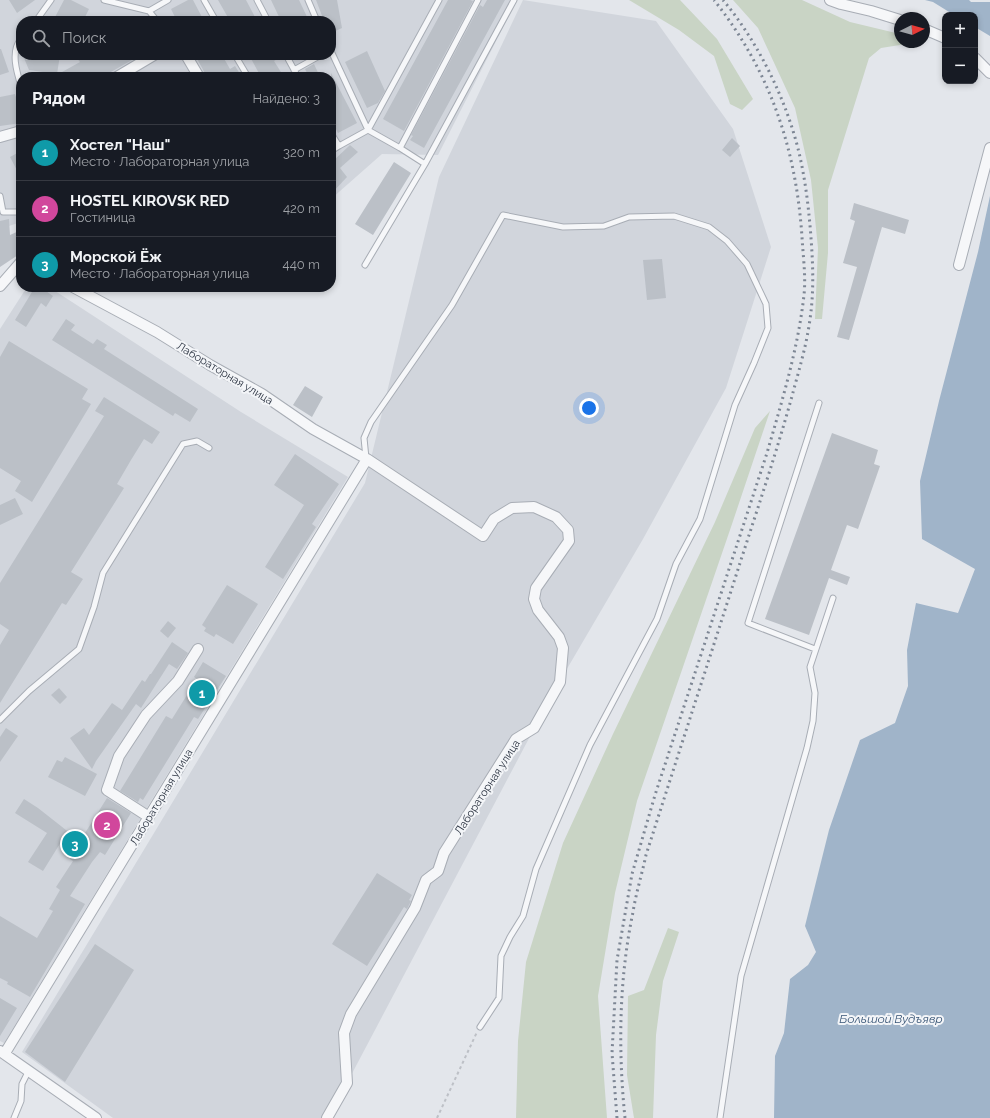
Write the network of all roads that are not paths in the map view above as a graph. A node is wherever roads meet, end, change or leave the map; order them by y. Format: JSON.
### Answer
{"nodes":[{"id":1,"x":51,"y":0,"type":"edge"},
{"id":2,"x":104,"y":0,"type":"edge"},
{"id":3,"x":168,"y":0,"type":"edge"},
{"id":4,"x":204,"y":0,"type":"edge"},
{"id":5,"x":257,"y":0,"type":"edge"},
{"id":6,"x":308,"y":0,"type":"edge"},
{"id":7,"x":439,"y":0,"type":"edge"},
{"id":8,"x":478,"y":0,"type":"edge"},
{"id":9,"x":514,"y":0,"type":"edge"},
{"id":10,"x":830,"y":0,"type":"edge"},
{"id":11,"x":149,"y":11,"type":"junction"},
{"id":12,"x":40,"y":16,"type":"edge"},
{"id":13,"x":153,"y":16,"type":"edge"},
{"id":14,"x":213,"y":16,"type":"edge"},
{"id":15,"x":265,"y":16,"type":"edge"},
{"id":16,"x":315,"y":16,"type":"edge"},
{"id":17,"x":894,"y":18,"type":"edge"},
{"id":18,"x":930,"y":32,"type":"edge"},
{"id":19,"x":942,"y":37,"type":"edge"},
{"id":20,"x":16,"y":52,"type":"edge"},
{"id":21,"x":146,"y":60,"type":"edge"},
{"id":22,"x":189,"y":60,"type":"edge"},
{"id":23,"x":238,"y":60,"type":"edge"},
{"id":24,"x":289,"y":60,"type":"edge"},
{"id":25,"x":312,"y":60,"type":"edge"},
{"id":26,"x":335,"y":60,"type":"edge"},
{"id":27,"x":978,"y":61,"type":"edge"},
{"id":28,"x":294,"y":70,"type":"joint"},
{"id":29,"x":16,"y":72,"type":"edge"},
{"id":30,"x":125,"y":72,"type":"edge"},
{"id":31,"x":196,"y":72,"type":"edge"},
{"id":32,"x":245,"y":72,"type":"edge"},
{"id":33,"x":990,"y":73,"type":"edge"},
{"id":34,"x":368,"y":130,"type":"junction"},
{"id":35,"x":16,"y":132,"type":"edge"},
{"id":36,"x":0,"y":137,"type":"edge"},
{"id":37,"x":336,"y":141,"type":"edge"},
{"id":38,"x":339,"y":146,"type":"junction"},
{"id":39,"x":336,"y":148,"type":"edge"},
{"id":40,"x":400,"y":148,"type":"junction"},
{"id":41,"x":990,"y":148,"type":"edge"},
{"id":42,"x":425,"y":164,"type":"junction"},
{"id":43,"x":0,"y":196,"type":"edge"},
{"id":44,"x":1,"y":212,"type":"edge"},
{"id":45,"x":16,"y":212,"type":"edge"},
{"id":46,"x":959,"y":264,"type":"dead end"},
{"id":47,"x":365,"y":265,"type":"dead end"},
{"id":48,"x":16,"y":268,"type":"edge"},
{"id":49,"x":0,"y":286,"type":"edge"},
{"id":50,"x":81,"y":292,"type":"edge"},
{"id":51,"x":819,"y":403,"type":"dead end"},
{"id":52,"x":209,"y":448,"type":"dead end"},
{"id":53,"x":367,"y":459,"type":"junction"},
{"id":54,"x":833,"y":598,"type":"dead end"},
{"id":55,"x":198,"y":649,"type":"dead end"},
{"id":56,"x":815,"y":649,"type":"junction"},
{"id":57,"x":0,"y":720,"type":"edge"},
{"id":58,"x":149,"y":817,"type":"junction"},
{"id":59,"x":480,"y":1027,"type":"road end"},
{"id":60,"x":2,"y":1052,"type":"edge"},
{"id":61,"x":29,"y":1070,"type":"junction"},
{"id":62,"x":14,"y":1118,"type":"edge"},
{"id":63,"x":96,"y":1118,"type":"edge"},
{"id":64,"x":327,"y":1118,"type":"edge"},
{"id":65,"x":720,"y":1118,"type":"edge"}],
"edges":[{"from":1,"to":12,"type":"lane"},
{"from":2,"to":11,"type":"lane"},
{"from":3,"to":11,"type":"lane"},
{"from":4,"to":14,"type":"lane"},
{"from":5,"to":15,"type":"lane"},
{"from":6,"to":16,"type":"lane"},
{"from":7,"to":34,"type":"lane"},
{"from":8,"to":40,"type":"lane"},
{"from":9,"to":42,"type":"lane"},
{"from":10,"to":17,"type":"street"},
{"from":11,"to":13,"type":"lane"},
{"from":18,"to":19,"type":"street"},
{"from":20,"to":29,"type":"lane"},
{"from":21,"to":30,"type":"street"},
{"from":22,"to":31,"type":"street"},
{"from":23,"to":32,"type":"lane"},
{"from":24,"to":28,"type":"lane"},
{"from":25,"to":28,"type":"lane"},
{"from":26,"to":34,"type":"lane"},
{"from":27,"to":33,"type":"street"},
{"from":34,"to":38,"type":"lane"},
{"from":34,"to":40,"type":"lane"},
{"from":35,"to":36,"type":"street"},
{"from":37,"to":38,"type":"lane"},
{"from":38,"to":39,"type":"lane"},
{"from":40,"to":42,"type":"lane"},
{"from":41,"to":46,"type":"street"},
{"from":42,"to":47,"type":"lane"},
{"from":43,"to":44,"type":"lane"},
{"from":44,"to":45,"type":"lane"},
{"from":48,"to":49,"type":"street"},
{"from":50,"to":53,"type":"street","name":"Лабораторная улица"},
{"from":51,"to":56,"type":"lane"},
{"from":52,"to":57,"type":"lane"},
{"from":53,"to":58,"type":"street","name":"Лабораторная улица"},
{"from":53,"to":59,"type":"lane"},
{"from":53,"to":64,"type":"street","name":"Лабораторная улица"},
{"from":54,"to":56,"type":"lane"},
{"from":55,"to":58,"type":"street"},
{"from":56,"to":65,"type":"lane"},
{"from":58,"to":60,"type":"street","name":"Лабораторная улица"},
{"from":60,"to":61,"type":"street","name":"Лабораторная улица"},
{"from":61,"to":62,"type":"lane"},
{"from":61,"to":63,"type":"street","name":"Лабораторная улица"}]}
